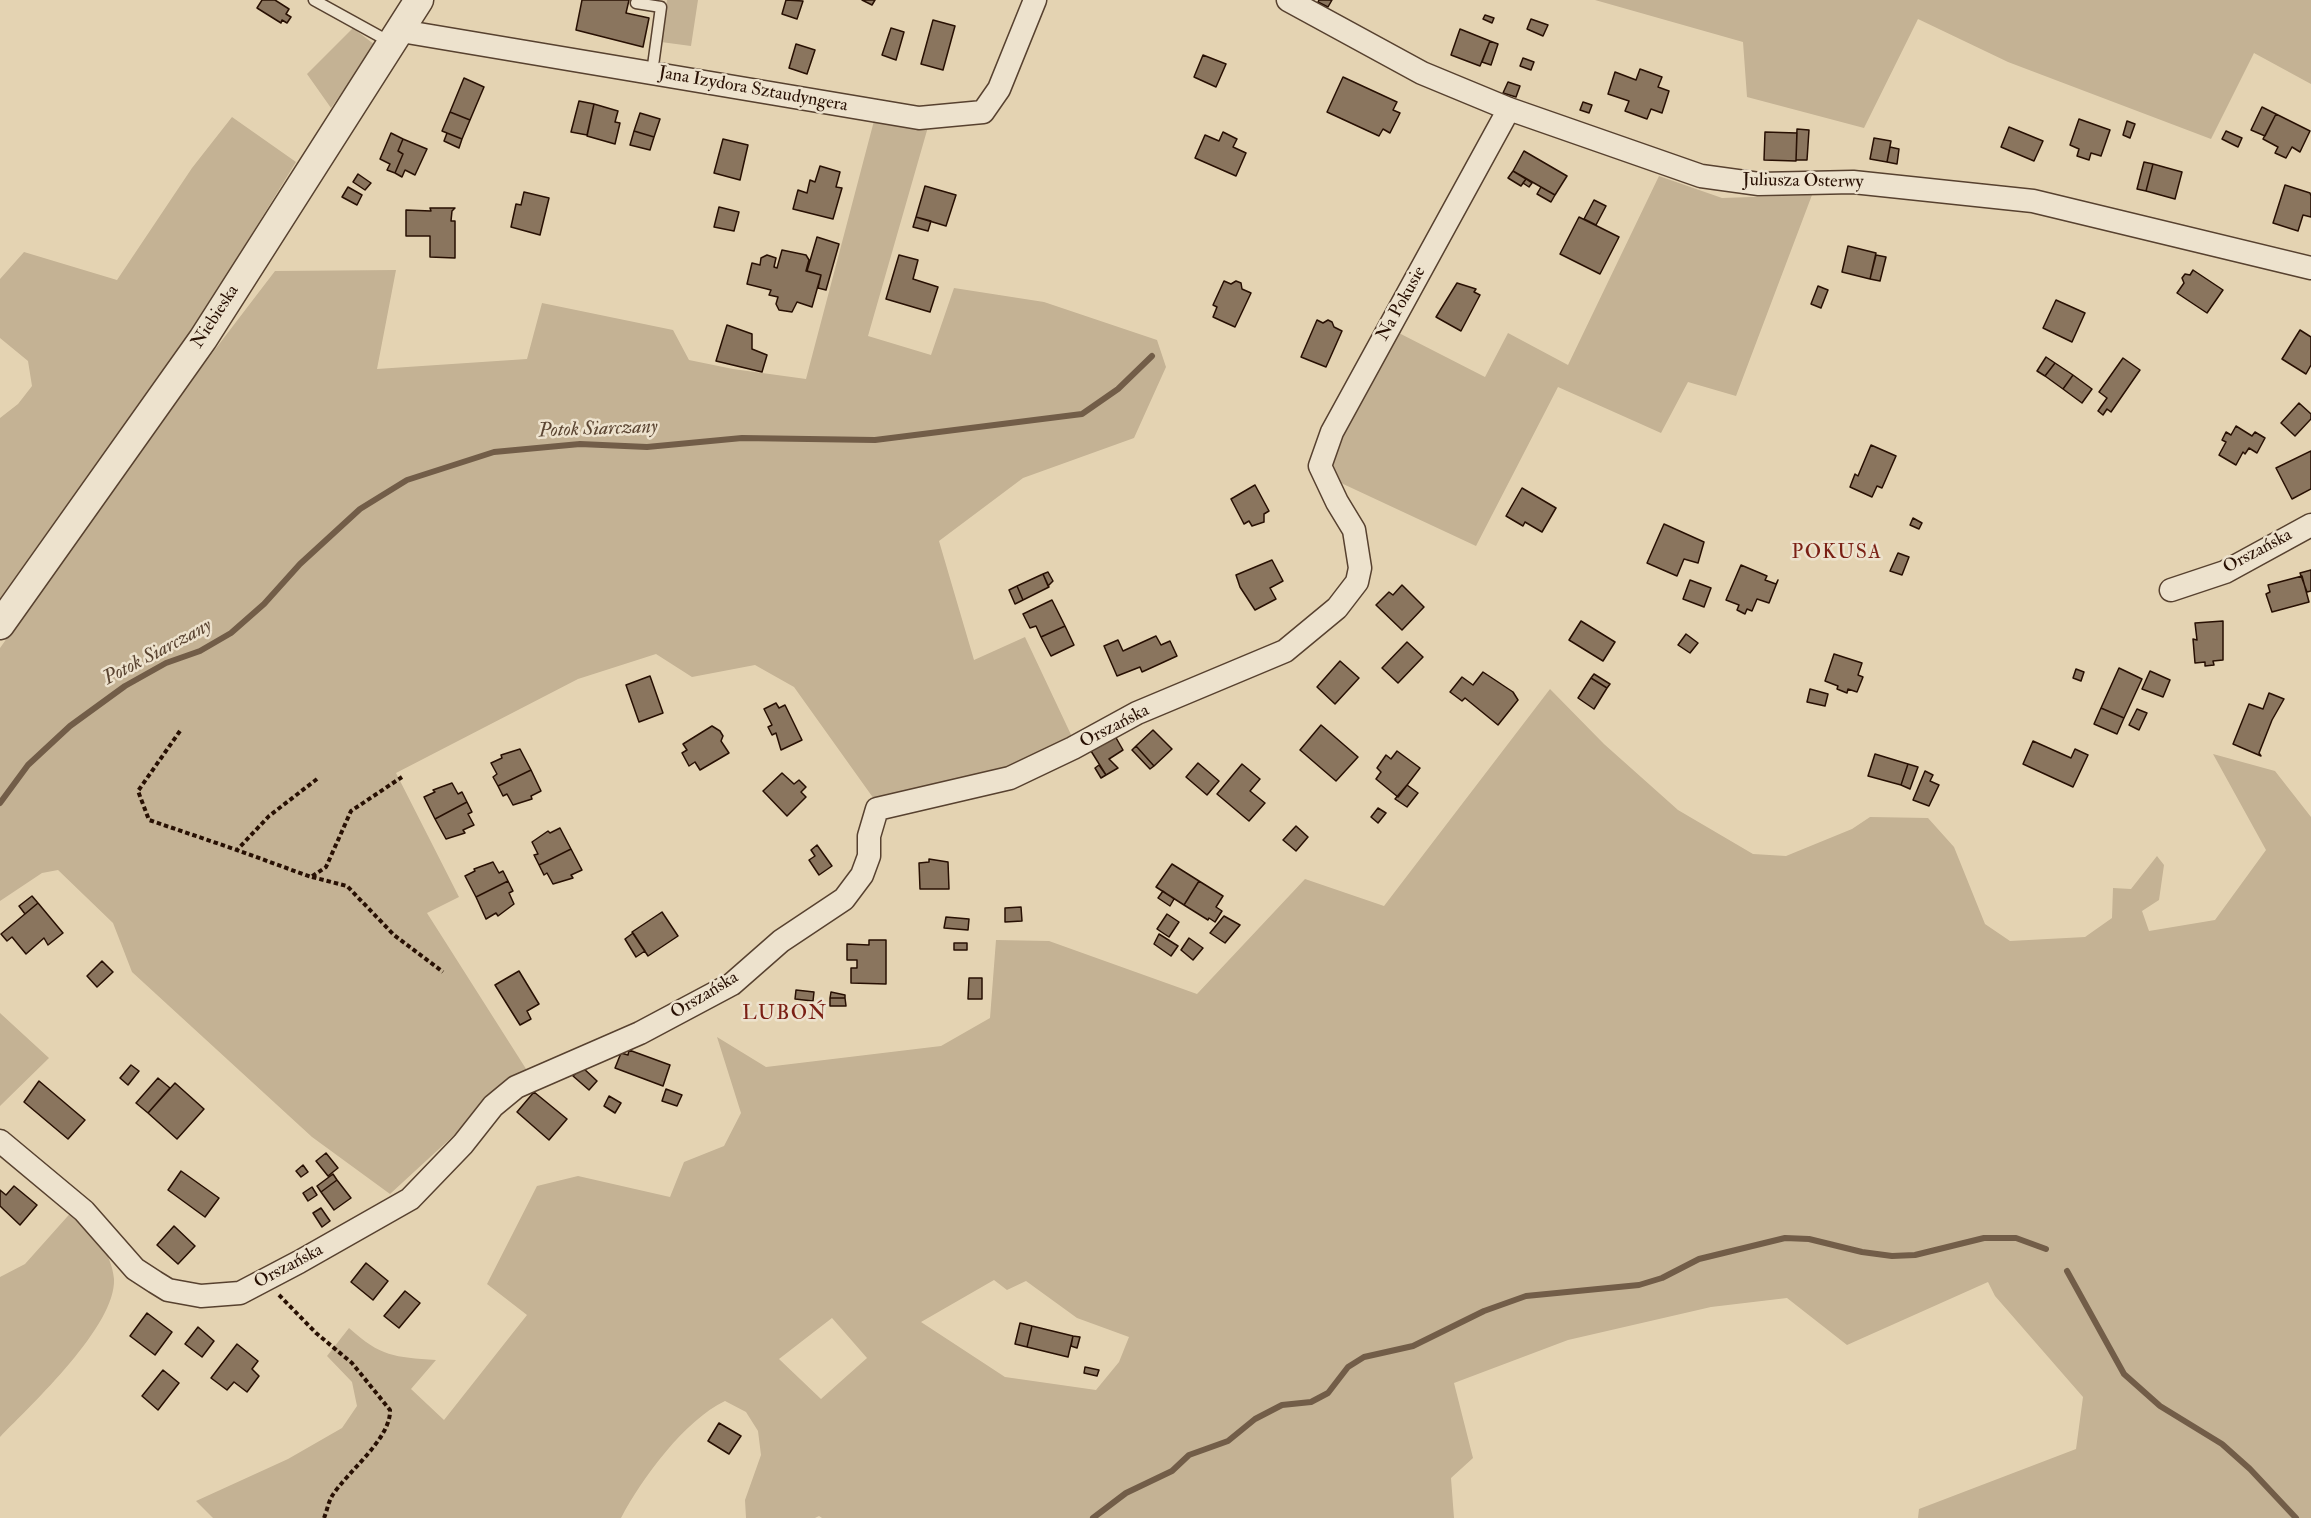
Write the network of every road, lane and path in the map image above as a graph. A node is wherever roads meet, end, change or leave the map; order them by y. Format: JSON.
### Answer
{"nodes":[{"id":1,"x":314,"y":0,"type":"edge"},
{"id":2,"x":419,"y":0,"type":"edge"},
{"id":3,"x":1035,"y":0,"type":"edge"},
{"id":4,"x":636,"y":3,"type":"dead end"},
{"id":5,"x":1302,"y":3,"type":"edge"},
{"id":6,"x":397,"y":37,"type":"junction"},
{"id":7,"x":652,"y":73,"type":"junction"},
{"id":8,"x":1509,"y":109,"type":"junction"},
{"id":9,"x":2311,"y":268,"type":"edge"},
{"id":10,"x":1337,"y":502,"type":"joint"},
{"id":11,"x":2311,"y":525,"type":"edge"},
{"id":12,"x":2171,"y":590,"type":"dead end"},
{"id":13,"x":0,"y":626,"type":"edge"},
{"id":14,"x":180,"y":731,"type":"dead end"},
{"id":15,"x":402,"y":777,"type":"dead end"},
{"id":16,"x":316,"y":778,"type":"dead end"},
{"id":17,"x":237,"y":850,"type":"junction"},
{"id":18,"x":312,"y":877,"type":"junction"},
{"id":19,"x":443,"y":972,"type":"dead end"},
{"id":20,"x":0,"y":1141,"type":"edge"},
{"id":21,"x":264,"y":1280,"type":"junction"},
{"id":22,"x":324,"y":1518,"type":"edge"}],
"edges":[{"from":1,"to":6,"type":"lane"},
{"from":2,"to":6,"type":"street","name":"Niebieska"},
{"from":3,"to":7,"type":"street","name":"Jana Izydora Sztaudyngera"},
{"from":4,"to":7,"type":"lane"},
{"from":5,"to":8,"type":"street","name":"Juliusza Osterwy"},
{"from":6,"to":7,"type":"street","name":"Jana Izydora Sztaudyngera"},
{"from":6,"to":13,"type":"street","name":"Niebieska"},
{"from":8,"to":9,"type":"street","name":"Juliusza Osterwy"},
{"from":8,"to":10,"type":"street","name":"Na Pokusie"},
{"from":10,"to":21,"type":"street","name":"Orszańska"},
{"from":11,"to":12,"type":"street","name":"Orszańska"},
{"from":14,"to":17,"type":"path"},
{"from":15,"to":18,"type":"path"},
{"from":16,"to":17,"type":"path"},
{"from":17,"to":18,"type":"path"},
{"from":18,"to":19,"type":"path"},
{"from":20,"to":21,"type":"street","name":"Orszańska"},
{"from":21,"to":22,"type":"path"}]}
